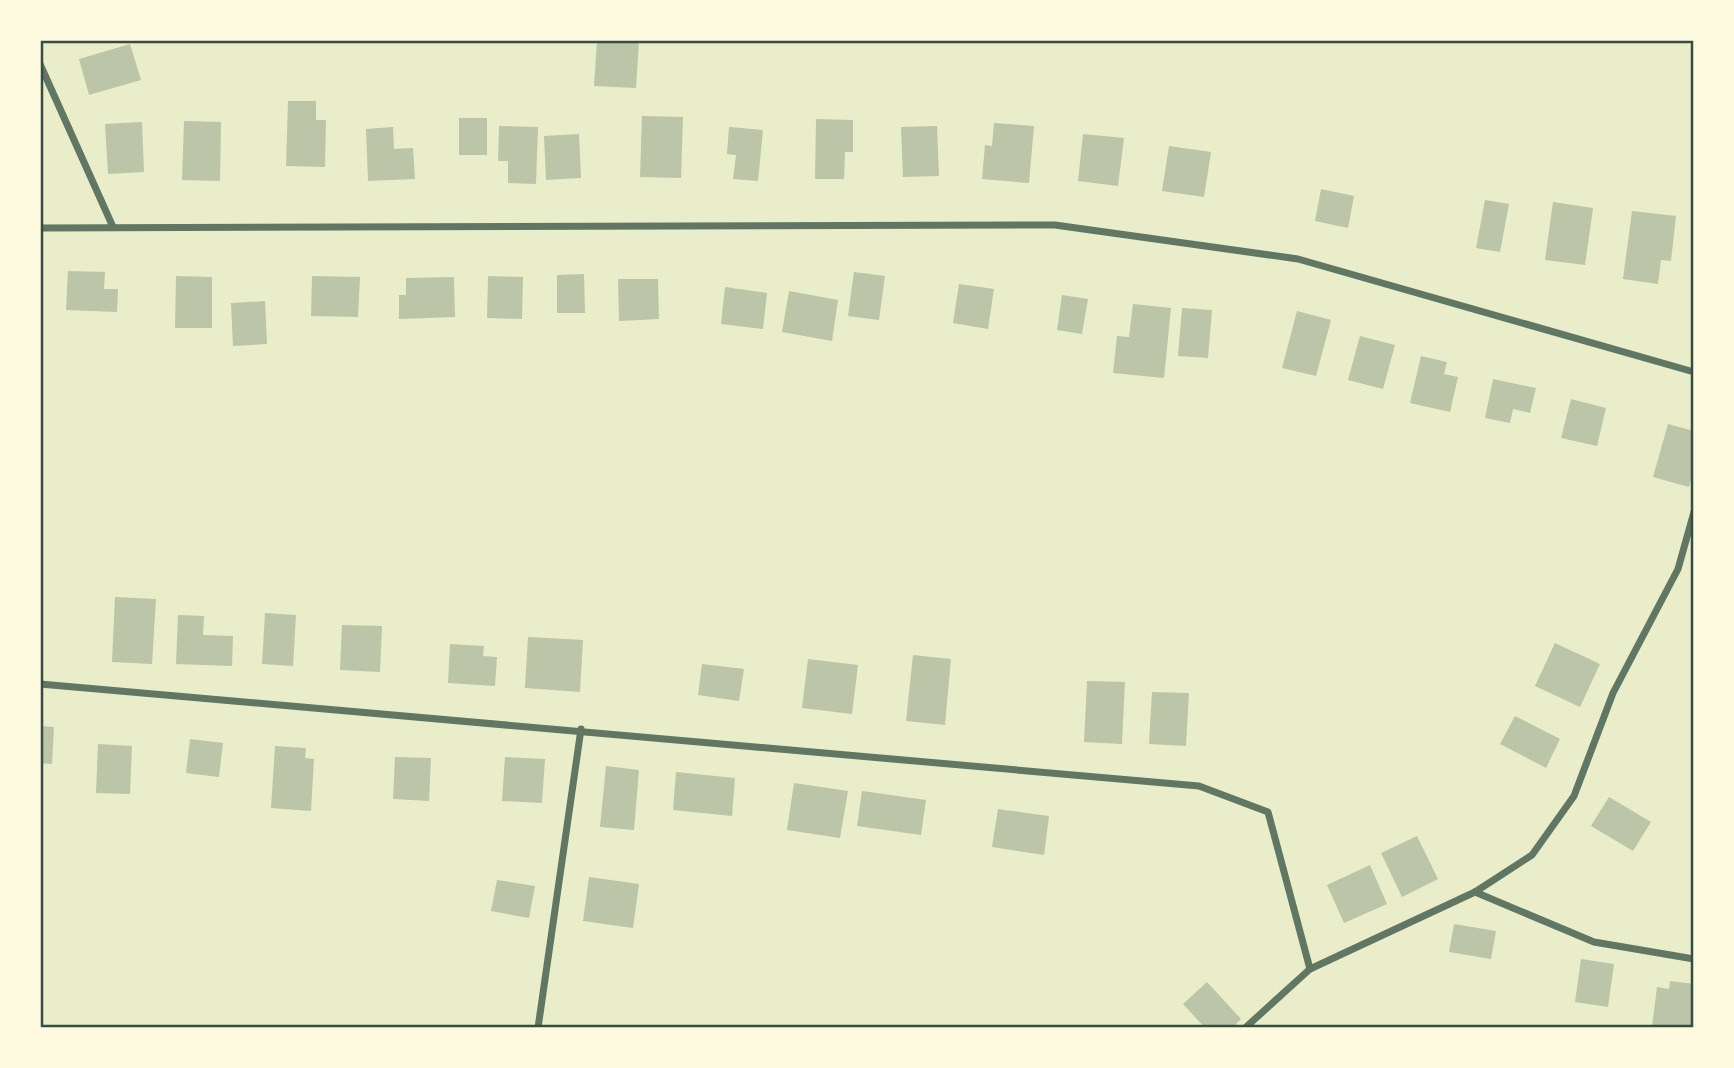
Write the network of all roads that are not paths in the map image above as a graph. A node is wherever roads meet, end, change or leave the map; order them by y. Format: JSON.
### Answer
{"nodes":[{"id":1,"x":40,"y":64,"type":"edge"},
{"id":2,"x":113,"y":227,"type":"junction"},
{"id":3,"x":40,"y":228,"type":"edge"},
{"id":4,"x":1694,"y":372,"type":"edge"},
{"id":5,"x":1694,"y":512,"type":"edge"},
{"id":6,"x":40,"y":684,"type":"edge"},
{"id":7,"x":581,"y":729,"type":"junction"},
{"id":8,"x":1475,"y":892,"type":"junction"},
{"id":9,"x":1694,"y":959,"type":"edge"},
{"id":10,"x":1310,"y":969,"type":"junction"},
{"id":11,"x":538,"y":1028,"type":"edge"},
{"id":12,"x":1245,"y":1028,"type":"edge"}],
"edges":[{"from":1,"to":2,"type":"street"},
{"from":2,"to":3,"type":"street"},
{"from":2,"to":4,"type":"street"},
{"from":5,"to":8,"type":"street"},
{"from":6,"to":7,"type":"street"},
{"from":7,"to":10,"type":"street"},
{"from":7,"to":11,"type":"street"},
{"from":8,"to":9,"type":"street"},
{"from":8,"to":10,"type":"street"},
{"from":10,"to":12,"type":"street"}]}
